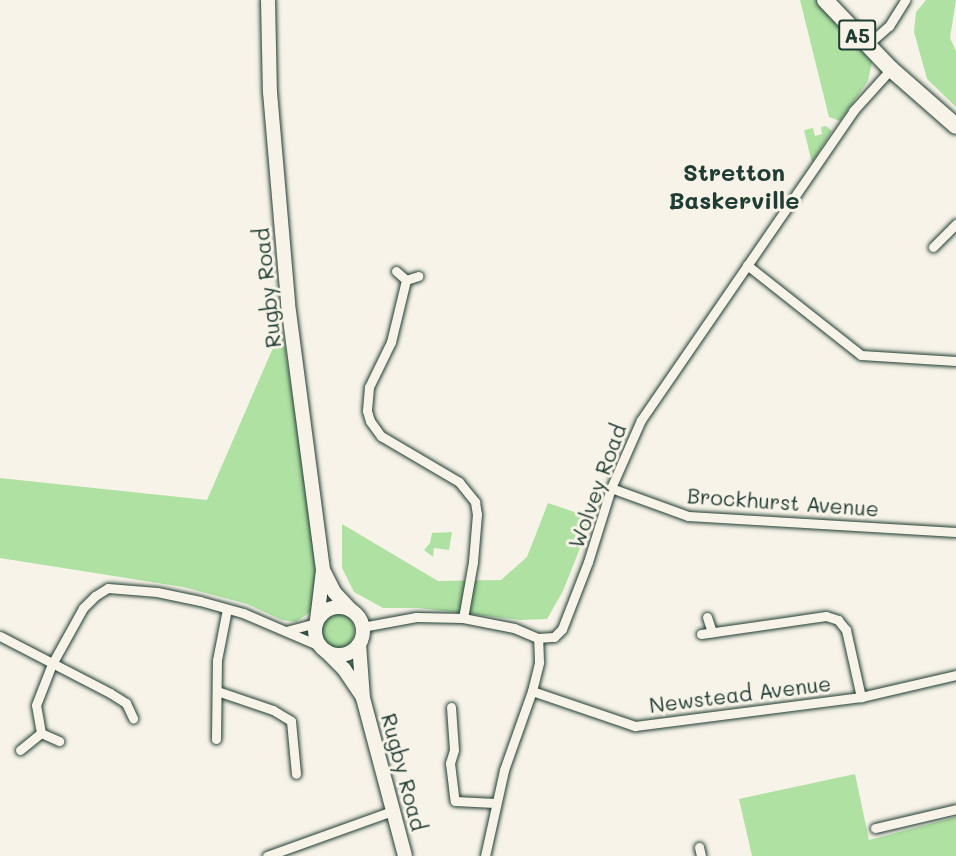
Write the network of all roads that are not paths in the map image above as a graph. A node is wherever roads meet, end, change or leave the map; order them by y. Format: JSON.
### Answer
{"nodes":[{"id":1,"x":268,"y":0,"type":"edge"},
{"id":2,"x":825,"y":0,"type":"edge"},
{"id":3,"x":905,"y":0,"type":"edge"},
{"id":4,"x":867,"y":45,"type":"junction"},
{"id":5,"x":891,"y":69,"type":"junction"},
{"id":6,"x":956,"y":126,"type":"edge"},
{"id":7,"x":956,"y":224,"type":"edge"},
{"id":8,"x":933,"y":247,"type":"dead end"},
{"id":9,"x":747,"y":265,"type":"junction"},
{"id":10,"x":396,"y":272,"type":"dead end"},
{"id":11,"x":418,"y":276,"type":"dead end"},
{"id":12,"x":406,"y":280,"type":"junction"},
{"id":13,"x":956,"y":361,"type":"edge"},
{"id":14,"x":611,"y":488,"type":"junction"},
{"id":15,"x":956,"y":532,"type":"edge"},
{"id":16,"x":323,"y":570,"type":"junction"},
{"id":17,"x":226,"y":609,"type":"junction"},
{"id":18,"x":351,"y":611,"type":"junction"},
{"id":19,"x":707,"y":617,"type":"dead end"},
{"id":20,"x":463,"y":618,"type":"junction"},
{"id":21,"x":317,"y":621,"type":"junction"},
{"id":22,"x":362,"y":627,"type":"junction"},
{"id":23,"x":286,"y":631,"type":"junction"},
{"id":24,"x":712,"y":632,"type":"junction"},
{"id":25,"x":701,"y":634,"type":"dead end"},
{"id":26,"x":0,"y":636,"type":"edge"},
{"id":27,"x":538,"y":638,"type":"junction"},
{"id":28,"x":359,"y":644,"type":"junction"},
{"id":29,"x":323,"y":649,"type":"junction"},
{"id":30,"x":52,"y":664,"type":"junction"},
{"id":31,"x":956,"y":675,"type":"edge"},
{"id":32,"x":217,"y":691,"type":"junction"},
{"id":33,"x":532,"y":691,"type":"junction"},
{"id":34,"x":861,"y":697,"type":"junction"},
{"id":35,"x":363,"y":698,"type":"junction"},
{"id":36,"x":451,"y":707,"type":"dead end"},
{"id":37,"x":133,"y":718,"type":"dead end"},
{"id":38,"x":41,"y":733,"type":"junction"},
{"id":39,"x":216,"y":739,"type":"dead end"},
{"id":40,"x":59,"y":741,"type":"dead end"},
{"id":41,"x":20,"y":750,"type":"dead end"},
{"id":42,"x":296,"y":774,"type":"dead end"},
{"id":43,"x":495,"y":803,"type":"junction"},
{"id":44,"x":956,"y":809,"type":"edge"},
{"id":45,"x":392,"y":811,"type":"junction"},
{"id":46,"x":875,"y":828,"type":"dead end"},
{"id":47,"x":267,"y":856,"type":"edge"},
{"id":48,"x":405,"y":856,"type":"edge"},
{"id":49,"x":485,"y":856,"type":"edge"}],
"edges":[{"from":1,"to":16,"type":"main road","name":"Rugby Road"},
{"from":2,"to":4,"type":"highway","number":"A5"},
{"from":3,"to":4,"type":"street"},
{"from":4,"to":5,"type":"highway","number":"A5"},
{"from":5,"to":6,"type":"highway","number":"A5"},
{"from":5,"to":9,"type":"street","name":"Wolvey Road"},
{"from":7,"to":8,"type":"street"},
{"from":9,"to":13,"type":"street"},
{"from":9,"to":14,"type":"street","name":"Wolvey Road"},
{"from":10,"to":12,"type":"street"},
{"from":11,"to":12,"type":"street"},
{"from":12,"to":20,"type":"street"},
{"from":14,"to":15,"type":"street","name":"Brockhurst Avenue"},
{"from":14,"to":27,"type":"street","name":"Wolvey Road"},
{"from":16,"to":18,"type":"main road","name":"Rugby Road"},
{"from":16,"to":21,"type":"main road","name":"Rugby Road"},
{"from":17,"to":23,"type":"street"},
{"from":17,"to":30,"type":"street"},
{"from":17,"to":32,"type":"street"},
{"from":18,"to":21,"type":"main road"},
{"from":18,"to":22,"type":"main road"},
{"from":19,"to":24,"type":"street"},
{"from":20,"to":22,"type":"street"},
{"from":20,"to":27,"type":"street"},
{"from":21,"to":23,"type":"street"},
{"from":21,"to":29,"type":"main road"},
{"from":22,"to":28,"type":"main road"},
{"from":23,"to":29,"type":"street"},
{"from":24,"to":25,"type":"street"},
{"from":24,"to":34,"type":"street"},
{"from":26,"to":30,"type":"street"},
{"from":27,"to":33,"type":"street"},
{"from":28,"to":29,"type":"main road"},
{"from":28,"to":35,"type":"main road","name":"Rugby Road"},
{"from":29,"to":35,"type":"main road","name":"Rugby Road"},
{"from":30,"to":37,"type":"street"},
{"from":30,"to":38,"type":"street"},
{"from":31,"to":34,"type":"street","name":"Newstead Avenue"},
{"from":32,"to":39,"type":"street"},
{"from":32,"to":42,"type":"street"},
{"from":33,"to":34,"type":"street","name":"Newstead Avenue"},
{"from":33,"to":43,"type":"street"},
{"from":35,"to":45,"type":"main road","name":"Rugby Road"},
{"from":36,"to":43,"type":"street"},
{"from":38,"to":40,"type":"street"},
{"from":38,"to":41,"type":"street"},
{"from":43,"to":49,"type":"street"},
{"from":44,"to":46,"type":"street"},
{"from":45,"to":47,"type":"street"},
{"from":45,"to":48,"type":"main road","name":"Rugby Road"}]}
